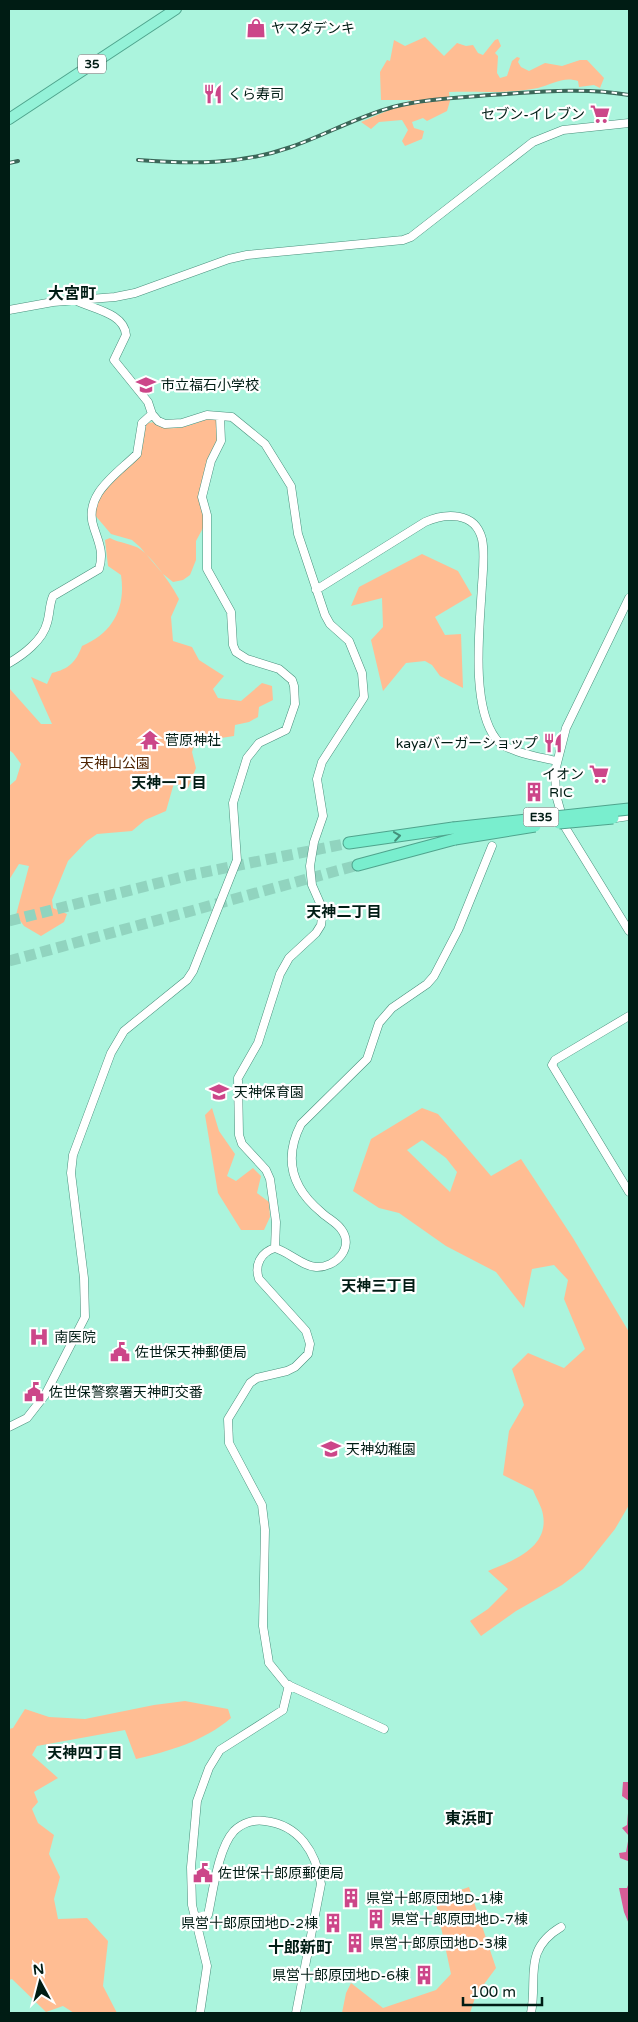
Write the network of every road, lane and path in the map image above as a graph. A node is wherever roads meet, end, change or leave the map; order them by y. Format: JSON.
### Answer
{"nodes":[{"id":1,"x":176,"y":9,"type":"edge"},
{"id":2,"x":9,"y":120,"type":"edge"},
{"id":3,"x":629,"y":123,"type":"edge"},
{"id":4,"x":73,"y":299,"type":"junction"},
{"id":5,"x":9,"y":310,"type":"edge"},
{"id":6,"x":152,"y":414,"type":"junction"},
{"id":7,"x":220,"y":416,"type":"junction"},
{"id":8,"x":316,"y":590,"type":"junction"},
{"id":9,"x":629,"y":598,"type":"edge"},
{"id":10,"x":9,"y":663,"type":"edge"},
{"id":11,"x":556,"y":761,"type":"junction"},
{"id":12,"x":629,"y":809,"type":"edge"},
{"id":13,"x":629,"y":816,"type":"edge"},
{"id":14,"x":565,"y":827,"type":"junction"},
{"id":15,"x":454,"y":833,"type":"junction"},
{"id":16,"x":349,"y":843,"type":"tunnel mouth"},
{"id":17,"x":492,"y":846,"type":"dead end"},
{"id":18,"x":358,"y":865,"type":"tunnel mouth"},
{"id":19,"x":629,"y":931,"type":"edge"},
{"id":20,"x":629,"y":1016,"type":"edge"},
{"id":21,"x":629,"y":1192,"type":"edge"},
{"id":22,"x":275,"y":1248,"type":"junction"},
{"id":23,"x":9,"y":1427,"type":"edge"},
{"id":24,"x":289,"y":1685,"type":"junction"},
{"id":25,"x":384,"y":1729,"type":"dead end"},
{"id":26,"x":196,"y":1917,"type":"junction"},
{"id":27,"x":562,"y":1928,"type":"dead end"},
{"id":28,"x":200,"y":2013,"type":"edge"},
{"id":29,"x":296,"y":2013,"type":"edge"},
{"id":30,"x":531,"y":2013,"type":"edge"}],
"edges":[{"from":1,"to":2,"type":"highway","number":"35"},
{"from":3,"to":4,"type":"street"},
{"from":4,"to":5,"type":"street"},
{"from":4,"to":6,"type":"street"},
{"from":6,"to":7,"type":"street"},
{"from":6,"to":10,"type":"street"},
{"from":7,"to":8,"type":"street"},
{"from":7,"to":23,"type":"street"},
{"from":8,"to":11,"type":"street"},
{"from":8,"to":22,"type":"street"},
{"from":9,"to":11,"type":"street"},
{"from":11,"to":14,"type":"street"},
{"from":12,"to":15,"type":"highway","number":"E35","bridge":true},
{"from":13,"to":14,"type":"street"},
{"from":13,"to":15,"type":"highway","number":"E35","bridge":true},
{"from":14,"to":19,"type":"street"},
{"from":16,"to":15,"type":"highway","number":"E35","one_way":true},
{"from":15,"to":18,"type":"highway","number":"E35"},
{"from":17,"to":22,"type":"street"},
{"from":20,"to":21,"type":"street"},
{"from":22,"to":24,"type":"street"},
{"from":24,"to":25,"type":"street"},
{"from":24,"to":26,"type":"street"},
{"from":26,"to":28,"type":"street"},
{"from":26,"to":29,"type":"street"},
{"from":27,"to":30,"type":"street"}]}
